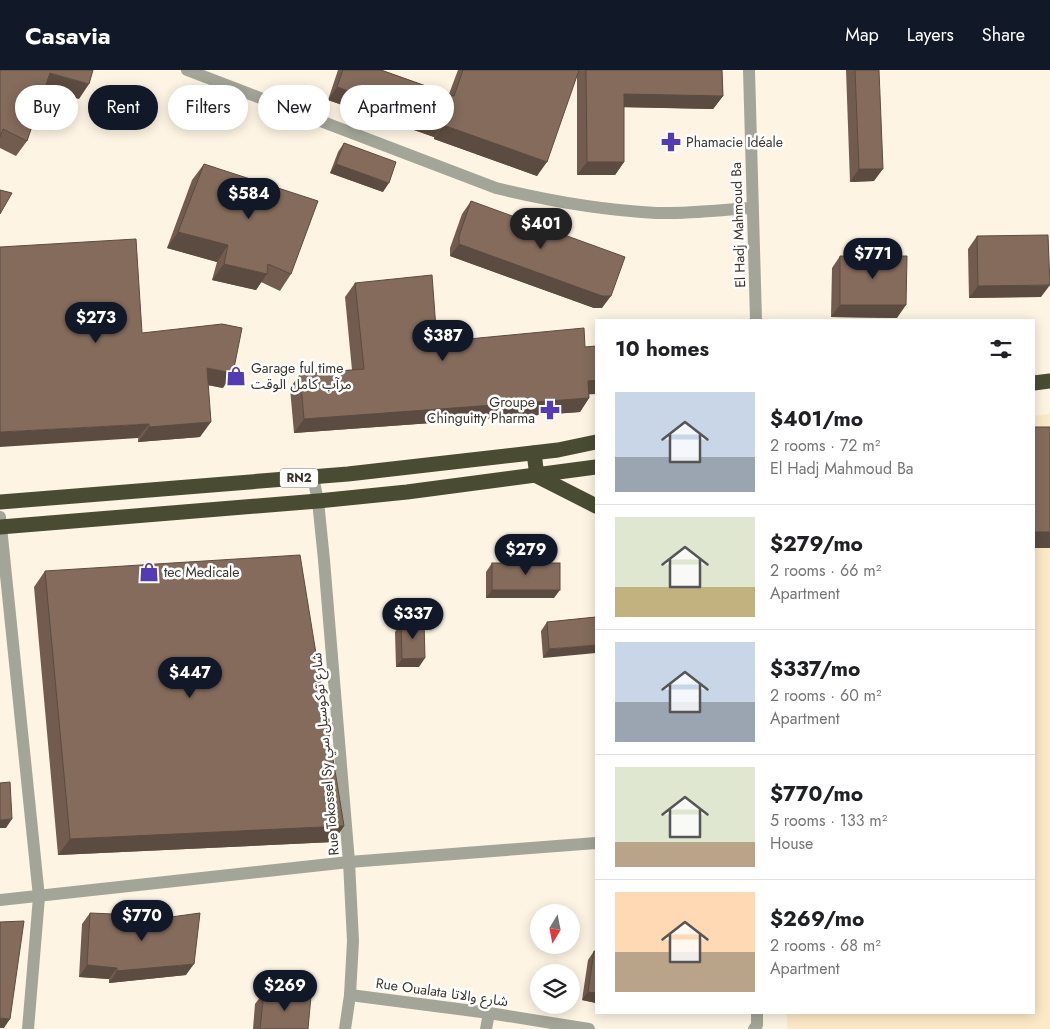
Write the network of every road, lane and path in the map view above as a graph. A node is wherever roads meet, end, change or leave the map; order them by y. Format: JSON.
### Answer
{"nodes":[{"id":1,"x":186,"y":70,"type":"edge"},
{"id":2,"x":749,"y":70,"type":"edge"},
{"id":3,"x":752,"y":208,"type":"junction"},
{"id":4,"x":756,"y":319,"type":"edge"},
{"id":5,"x":1050,"y":381,"type":"edge"},
{"id":6,"x":1035,"y":383,"type":"edge"},
{"id":7,"x":595,"y":442,"type":"edge"},
{"id":8,"x":534,"y":453,"type":"junction"},
{"id":9,"x":595,"y":467,"type":"edge"},
{"id":10,"x":537,"y":476,"type":"junction"},
{"id":11,"x":313,"y":477,"type":"junction"},
{"id":12,"x":318,"y":501,"type":"junction"},
{"id":13,"x":0,"y":502,"type":"edge"},
{"id":14,"x":595,"y":505,"type":"edge"},
{"id":15,"x":1,"y":524,"type":"edge"},
{"id":16,"x":595,"y":843,"type":"edge"},
{"id":17,"x":349,"y":862,"type":"junction"},
{"id":18,"x":39,"y":897,"type":"junction"},
{"id":19,"x":0,"y":900,"type":"edge"},
{"id":20,"x":350,"y":995,"type":"junction"},
{"id":21,"x":488,"y":1013,"type":"junction"},
{"id":22,"x":28,"y":1029,"type":"edge"},
{"id":23,"x":344,"y":1029,"type":"edge"},
{"id":24,"x":486,"y":1029,"type":"edge"},
{"id":25,"x":589,"y":1029,"type":"edge"}],
"edges":[{"from":1,"to":3,"type":"street"},
{"from":2,"to":3,"type":"street","name":"El Hadj Mahmoud Ba"},
{"from":3,"to":4,"type":"street","name":"El Hadj Mahmoud Ba"},
{"from":5,"to":6,"type":"highway"},
{"from":7,"to":8,"type":"highway","number":"RN2"},
{"from":8,"to":10,"type":"highway"},
{"from":8,"to":11,"type":"highway","number":"RN2"},
{"from":9,"to":10,"type":"highway","number":"RN2"},
{"from":10,"to":12,"type":"highway","number":"RN2"},
{"from":10,"to":14,"type":"highway"},
{"from":11,"to":12,"type":"street","name":"Rue Tokossel Sy شارع توكوسيل سي"},
{"from":11,"to":13,"type":"highway","number":"RN2"},
{"from":12,"to":15,"type":"highway","number":"RN2"},
{"from":12,"to":17,"type":"street","name":"Rue Tokossel Sy شارع توكوسيل سي"},
{"from":15,"to":18,"type":"street"},
{"from":16,"to":17,"type":"street"},
{"from":17,"to":18,"type":"street"},
{"from":17,"to":20,"type":"street","name":"Rue Tokossel Sy شارع توكوسيل سي"},
{"from":18,"to":19,"type":"street"},
{"from":18,"to":22,"type":"street"},
{"from":20,"to":21,"type":"street","name":"Rue Oualata شارع والاتا"},
{"from":20,"to":23,"type":"street","name":"Rue Tokossel Sy شارع توكوسيل سي"},
{"from":21,"to":24,"type":"street"},
{"from":21,"to":25,"type":"street","name":"Rue Oualata شارع والاتا"}]}
